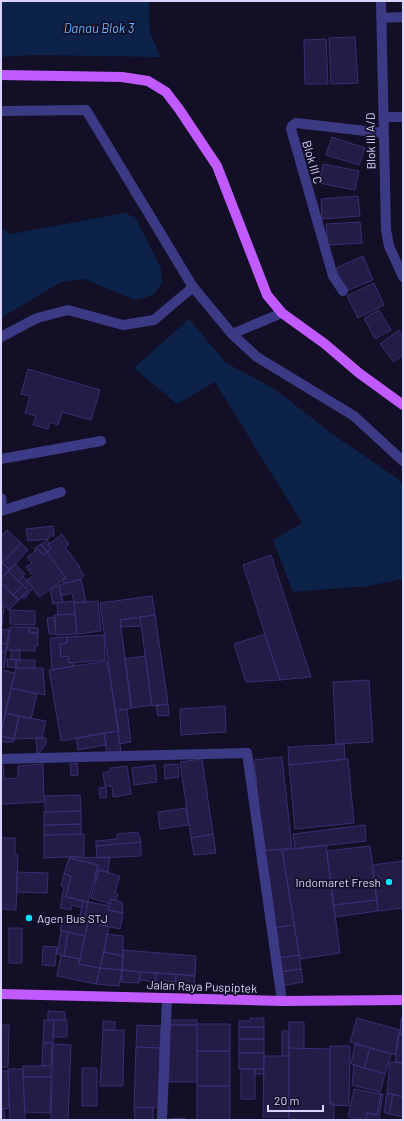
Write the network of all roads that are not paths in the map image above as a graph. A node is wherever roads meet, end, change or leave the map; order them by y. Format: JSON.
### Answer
{"nodes":[{"id":1,"x":381,"y":1,"type":"edge"},
{"id":2,"x":403,"y":17,"type":"edge"},
{"id":3,"x":381,"y":18,"type":"junction"},
{"id":4,"x":1,"y":75,"type":"edge"},
{"id":5,"x":1,"y":111,"type":"edge"},
{"id":6,"x":383,"y":117,"type":"junction"},
{"id":7,"x":403,"y":117,"type":"edge"},
{"id":8,"x":383,"y":133,"type":"junction"},
{"id":9,"x":403,"y":277,"type":"edge"},
{"id":10,"x":193,"y":287,"type":"junction"},
{"id":11,"x":343,"y":291,"type":"dead end"},
{"id":12,"x":282,"y":313,"type":"junction"},
{"id":13,"x":232,"y":334,"type":"junction"},
{"id":14,"x":1,"y":337,"type":"edge"},
{"id":15,"x":403,"y":405,"type":"edge"},
{"id":16,"x":101,"y":441,"type":"dead end"},
{"id":17,"x":1,"y":459,"type":"edge"},
{"id":18,"x":403,"y":461,"type":"edge"},
{"id":19,"x":61,"y":492,"type":"dead end"},
{"id":20,"x":1,"y":498,"type":"edge"},
{"id":21,"x":1,"y":510,"type":"edge"},
{"id":22,"x":1,"y":759,"type":"edge"},
{"id":23,"x":1,"y":994,"type":"edge"},
{"id":24,"x":167,"y":998,"type":"junction"},
{"id":25,"x":403,"y":1000,"type":"edge"},
{"id":26,"x":282,"y":1001,"type":"junction"},
{"id":27,"x":162,"y":1120,"type":"edge"}],
"edges":[{"from":1,"to":3,"type":"street","name":"Blok III A/D"},
{"from":2,"to":3,"type":"street"},
{"from":3,"to":6,"type":"street","name":"Blok III A/D"},
{"from":4,"to":12,"type":"main road"},
{"from":5,"to":10,"type":"street"},
{"from":6,"to":7,"type":"street"},
{"from":6,"to":8,"type":"street","name":"Blok III A/D"},
{"from":8,"to":9,"type":"street","name":"Blok III A/D"},
{"from":8,"to":11,"type":"street","name":"Blok III C"},
{"from":10,"to":13,"type":"street"},
{"from":10,"to":14,"type":"street"},
{"from":12,"to":13,"type":"street"},
{"from":12,"to":15,"type":"main road"},
{"from":13,"to":18,"type":"street"},
{"from":16,"to":17,"type":"street"},
{"from":19,"to":21,"type":"street"},
{"from":20,"to":21,"type":"street"},
{"from":22,"to":26,"type":"street"},
{"from":23,"to":24,"type":"main road","name":"Jalan Raya Puspiptek"},
{"from":24,"to":26,"type":"main road","name":"Jalan Raya Puspiptek"},
{"from":24,"to":27,"type":"street"},
{"from":25,"to":26,"type":"main road","name":"Jalan Raya Puspiptek"}]}
